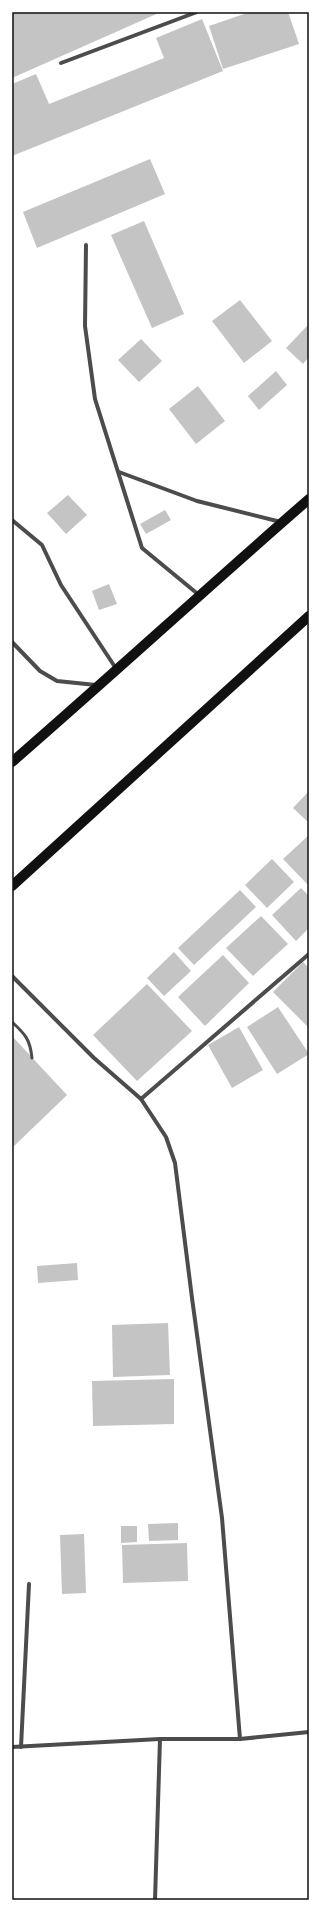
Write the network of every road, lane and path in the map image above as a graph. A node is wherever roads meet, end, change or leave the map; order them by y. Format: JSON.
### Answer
{"nodes":[{"id":1,"x":197,"y":12,"type":"edge"},
{"id":2,"x":61,"y":63,"type":"dead end"},
{"id":3,"x":86,"y":245,"type":"dead end"},
{"id":4,"x":119,"y":472,"type":"junction"},
{"id":5,"x":309,"y":499,"type":"edge"},
{"id":6,"x":12,"y":520,"type":"edge"},
{"id":7,"x":283,"y":522,"type":"junction"},
{"id":8,"x":199,"y":594,"type":"junction"},
{"id":9,"x":309,"y":616,"type":"edge"},
{"id":10,"x":12,"y":642,"type":"edge"},
{"id":11,"x":117,"y":671,"type":"junction"},
{"id":12,"x":100,"y":686,"type":"junction"},
{"id":13,"x":12,"y":762,"type":"edge"},
{"id":14,"x":12,"y":886,"type":"edge"},
{"id":15,"x":309,"y":954,"type":"edge"},
{"id":16,"x":12,"y":976,"type":"edge"},
{"id":17,"x":12,"y":1022,"type":"edge"},
{"id":18,"x":32,"y":1058,"type":"dead end"},
{"id":19,"x":141,"y":1099,"type":"junction"},
{"id":20,"x":29,"y":1584,"type":"dead end"},
{"id":21,"x":309,"y":1732,"type":"edge"},
{"id":22,"x":160,"y":1739,"type":"junction"},
{"id":23,"x":240,"y":1739,"type":"junction"},
{"id":24,"x":12,"y":1747,"type":"edge"},
{"id":25,"x":21,"y":1747,"type":"junction"},
{"id":26,"x":155,"y":1900,"type":"edge"}],
"edges":[{"from":1,"to":2,"type":"street"},
{"from":3,"to":4,"type":"street"},
{"from":4,"to":7,"type":"street"},
{"from":4,"to":8,"type":"street"},
{"from":5,"to":7,"type":"main road"},
{"from":6,"to":11,"type":"street"},
{"from":7,"to":8,"type":"main road"},
{"from":8,"to":11,"type":"main road"},
{"from":9,"to":14,"type":"main road"},
{"from":10,"to":12,"type":"street"},
{"from":11,"to":12,"type":"main road"},
{"from":12,"to":13,"type":"main road"},
{"from":15,"to":19,"type":"street"},
{"from":16,"to":19,"type":"street"},
{"from":17,"to":18,"type":"lane"},
{"from":19,"to":23,"type":"street"},
{"from":20,"to":25,"type":"street"},
{"from":21,"to":23,"type":"street"},
{"from":22,"to":23,"type":"street"},
{"from":22,"to":25,"type":"street"},
{"from":22,"to":26,"type":"street"},
{"from":24,"to":25,"type":"street"}]}
